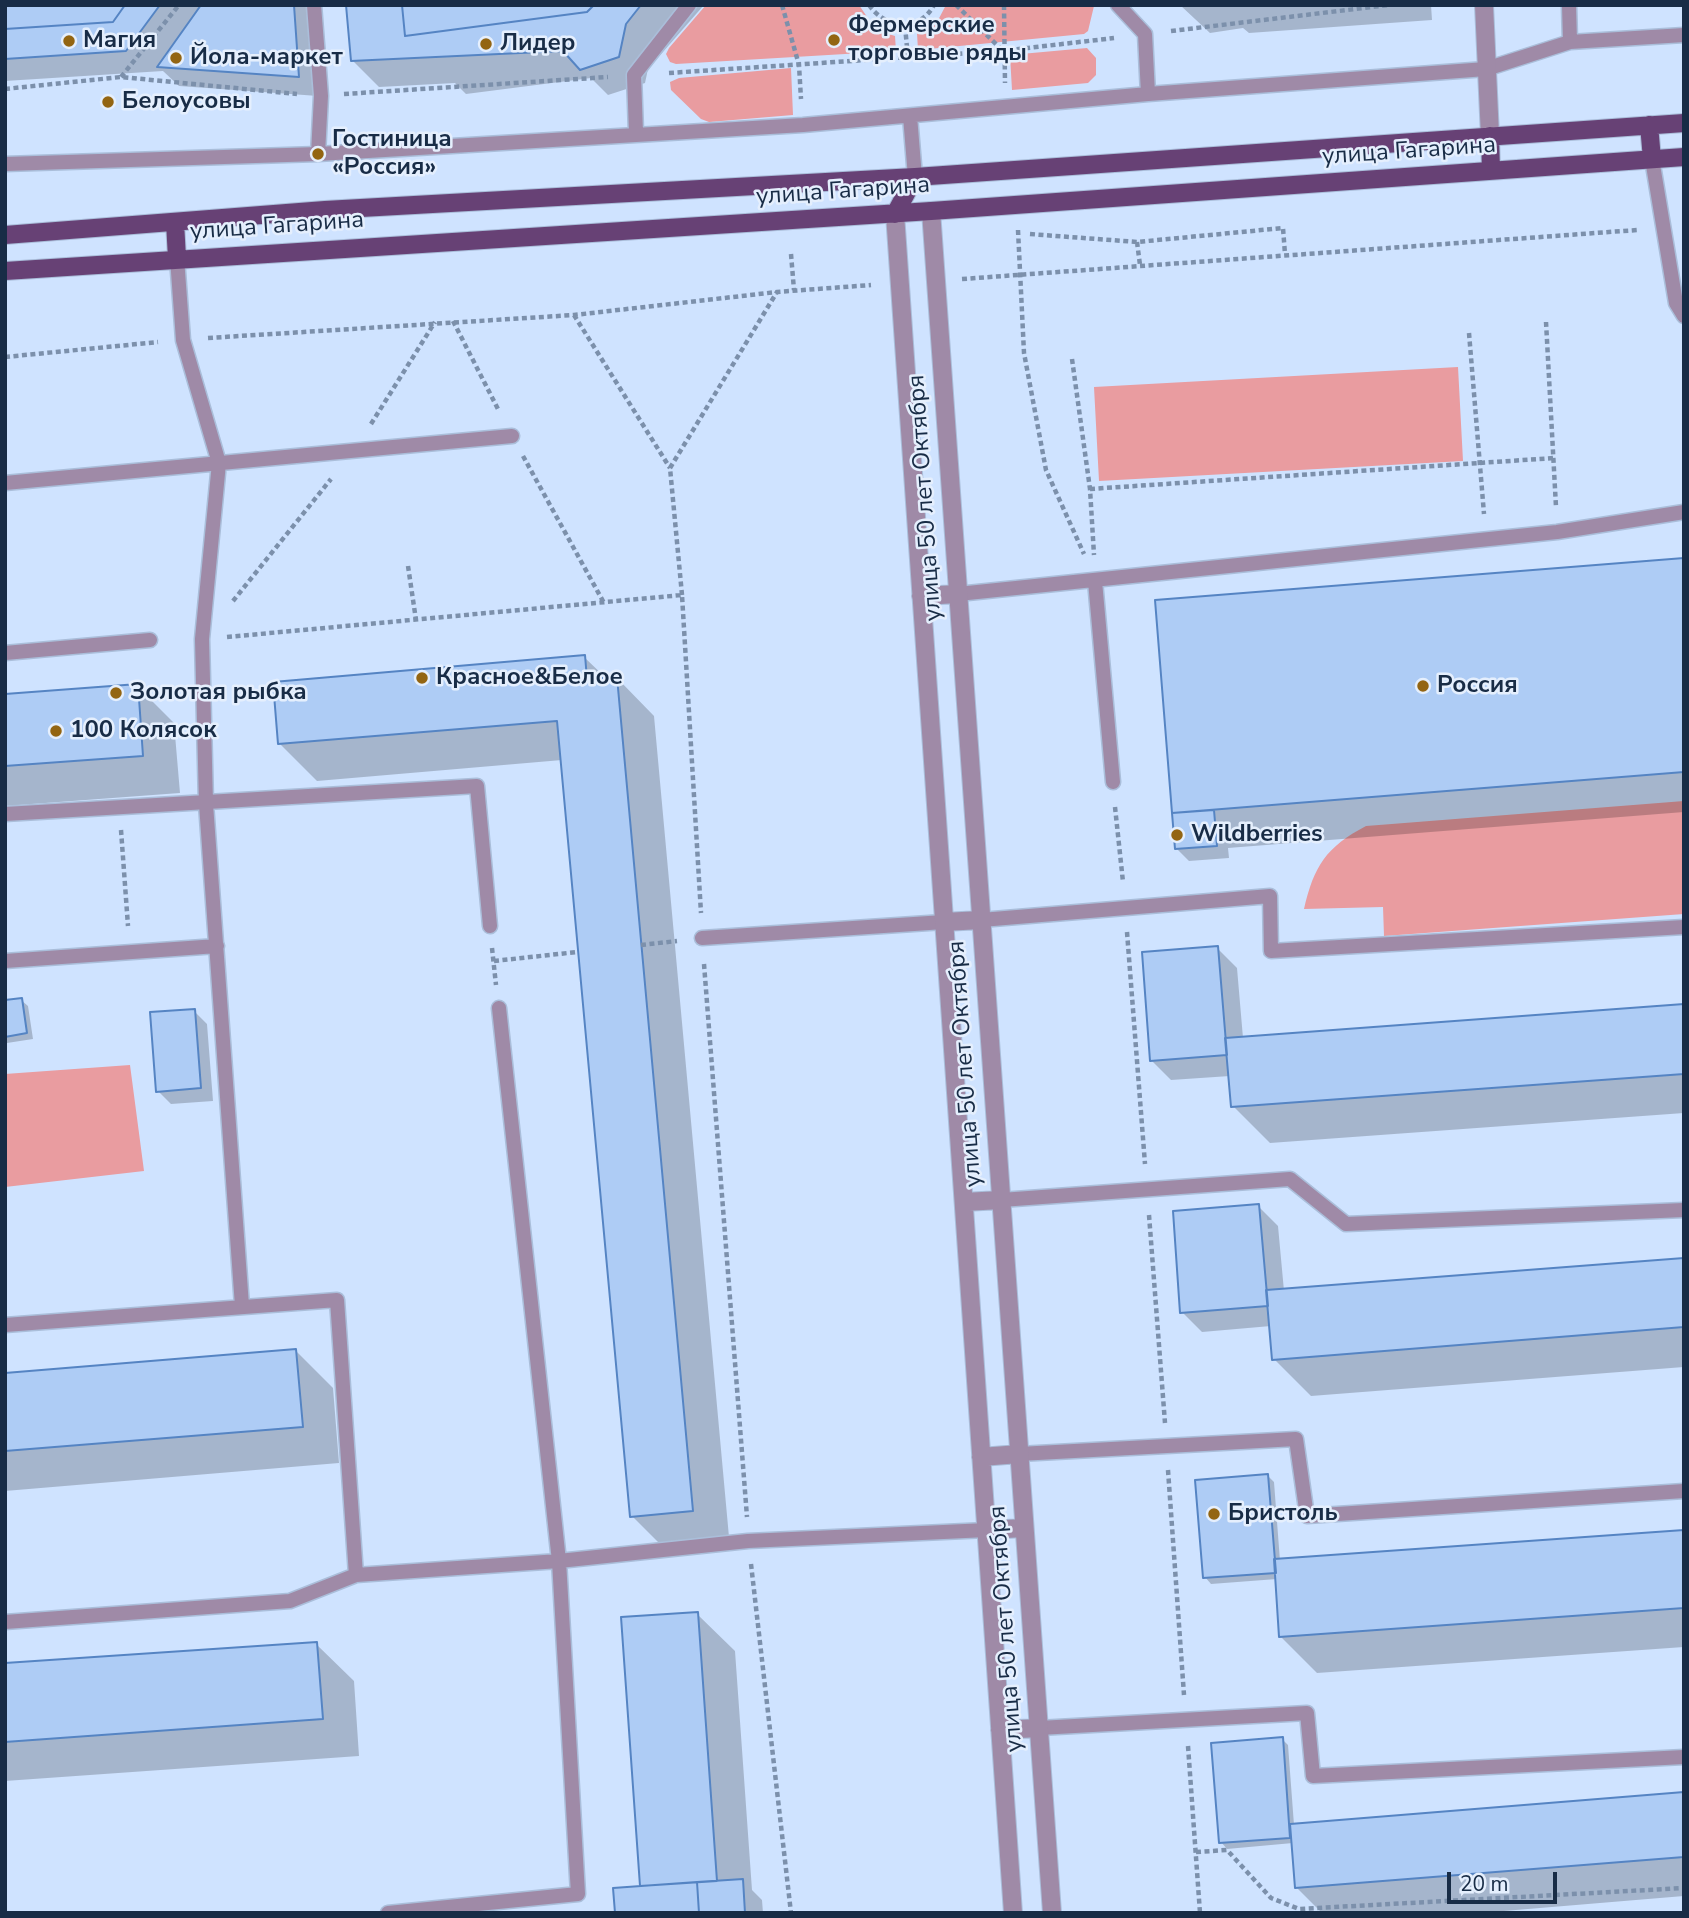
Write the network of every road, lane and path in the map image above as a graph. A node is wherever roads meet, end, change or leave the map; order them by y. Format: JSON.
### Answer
{"nodes":[{"id":1,"x":179,"y":5,"type":"edge"},
{"id":2,"x":314,"y":5,"type":"edge"},
{"id":3,"x":689,"y":5,"type":"edge"},
{"id":4,"x":782,"y":5,"type":"edge"},
{"id":5,"x":869,"y":5,"type":"edge"},
{"id":6,"x":934,"y":5,"type":"edge"},
{"id":7,"x":956,"y":5,"type":"edge"},
{"id":8,"x":1004,"y":5,"type":"edge"},
{"id":9,"x":1118,"y":5,"type":"edge"},
{"id":10,"x":1389,"y":5,"type":"edge"},
{"id":11,"x":1483,"y":5,"type":"edge"},
{"id":12,"x":1569,"y":5,"type":"edge"},
{"id":13,"x":905,"y":26,"type":"junction"},
{"id":14,"x":1145,"y":34,"type":"junction"},
{"id":15,"x":1684,"y":35,"type":"edge"},
{"id":16,"x":1570,"y":42,"type":"junction"},
{"id":17,"x":1002,"y":51,"type":"junction"},
{"id":18,"x":908,"y":58,"type":"junction"},
{"id":19,"x":799,"y":65,"type":"junction"},
{"id":20,"x":1486,"y":69,"type":"junction"},
{"id":21,"x":634,"y":75,"type":"junction"},
{"id":22,"x":121,"y":77,"type":"junction"},
{"id":23,"x":5,"y":89,"type":"edge"},
{"id":24,"x":1148,"y":94,"type":"junction"},
{"id":25,"x":321,"y":96,"type":"junction"},
{"id":26,"x":910,"y":116,"type":"junction"},
{"id":27,"x":1684,"y":123,"type":"edge"},
{"id":28,"x":803,"y":125,"type":"junction"},
{"id":29,"x":1649,"y":125,"type":"junction"},
{"id":30,"x":636,"y":133,"type":"junction"},
{"id":31,"x":1489,"y":136,"type":"junction"},
{"id":32,"x":318,"y":154,"type":"junction"},
{"id":33,"x":1684,"y":157,"type":"edge"},
{"id":34,"x":1652,"y":159,"type":"junction"},
{"id":35,"x":5,"y":164,"type":"edge"},
{"id":36,"x":1491,"y":171,"type":"junction"},
{"id":37,"x":915,"y":177,"type":"junction"},
{"id":38,"x":931,"y":211,"type":"junction"},
{"id":39,"x":895,"y":214,"type":"junction"},
{"id":40,"x":175,"y":222,"type":"junction"},
{"id":41,"x":1629,"y":230,"type":"dead end"},
{"id":42,"x":5,"y":235,"type":"edge"},
{"id":43,"x":1137,"y":242,"type":"junction"},
{"id":44,"x":791,"y":254,"type":"dead end"},
{"id":45,"x":1285,"y":254,"type":"junction"},
{"id":46,"x":177,"y":258,"type":"junction"},
{"id":47,"x":1140,"y":265,"type":"junction"},
{"id":48,"x":5,"y":271,"type":"edge"},
{"id":49,"x":1022,"y":273,"type":"junction"},
{"id":50,"x":950,"y":281,"type":"dead end"},
{"id":51,"x":871,"y":285,"type":"dead end"},
{"id":52,"x":794,"y":290,"type":"junction"},
{"id":53,"x":777,"y":292,"type":"junction"},
{"id":54,"x":1680,"y":302,"type":"edge"},
{"id":55,"x":574,"y":315,"type":"junction"},
{"id":56,"x":1684,"y":316,"type":"edge"},
{"id":57,"x":453,"y":321,"type":"junction"},
{"id":58,"x":435,"y":322,"type":"junction"},
{"id":59,"x":1546,"y":323,"type":"dead end"},
{"id":60,"x":1469,"y":332,"type":"dead end"},
{"id":61,"x":203,"y":339,"type":"dead end"},
{"id":62,"x":166,"y":341,"type":"dead end"},
{"id":63,"x":5,"y":357,"type":"edge"},
{"id":64,"x":1072,"y":359,"type":"dead end"},
{"id":65,"x":512,"y":436,"type":"junction"},
{"id":66,"x":354,"y":451,"type":"junction"},
{"id":67,"x":1554,"y":458,"type":"junction"},
{"id":68,"x":219,"y":463,"type":"junction"},
{"id":69,"x":1482,"y":463,"type":"junction"},
{"id":70,"x":670,"y":468,"type":"junction"},
{"id":71,"x":5,"y":483,"type":"edge"},
{"id":72,"x":1090,"y":489,"type":"junction"},
{"id":73,"x":1684,"y":512,"type":"edge"},
{"id":74,"x":1557,"y":532,"type":"junction"},
{"id":75,"x":1485,"y":540,"type":"junction"},
{"id":76,"x":408,"y":566,"type":"dead end"},
{"id":77,"x":1095,"y":581,"type":"junction"},
{"id":78,"x":958,"y":594,"type":"junction"},
{"id":79,"x":682,"y":595,"type":"junction"},
{"id":80,"x":921,"y":596,"type":"junction"},
{"id":81,"x":604,"y":603,"type":"junction"},
{"id":82,"x":416,"y":620,"type":"junction"},
{"id":83,"x":202,"y":639,"type":"junction"},
{"id":84,"x":150,"y":640,"type":"dead end"},
{"id":85,"x":5,"y":653,"type":"edge"},
{"id":86,"x":1113,"y":782,"type":"joint"},
{"id":87,"x":206,"y":804,"type":"junction"},
{"id":88,"x":119,"y":809,"type":"junction"},
{"id":89,"x":5,"y":814,"type":"edge"},
{"id":90,"x":1126,"y":910,"type":"junction"},
{"id":91,"x":981,"y":920,"type":"junction"},
{"id":92,"x":944,"y":922,"type":"junction"},
{"id":93,"x":490,"y":926,"type":"joint"},
{"id":94,"x":1684,"y":927,"type":"edge"},
{"id":95,"x":702,"y":938,"type":"junction"},
{"id":96,"x":641,"y":945,"type":"dead end"},
{"id":97,"x":217,"y":946,"type":"junction"},
{"id":98,"x":129,"y":952,"type":"junction"},
{"id":99,"x":578,"y":952,"type":"dead end"},
{"id":100,"x":5,"y":961,"type":"edge"},
{"id":101,"x":494,"y":961,"type":"junction"},
{"id":102,"x":499,"y":1007,"type":"joint"},
{"id":103,"x":1147,"y":1190,"type":"junction"},
{"id":104,"x":1001,"y":1200,"type":"junction"},
{"id":105,"x":964,"y":1202,"type":"junction"},
{"id":106,"x":1684,"y":1210,"type":"edge"},
{"id":107,"x":242,"y":1306,"type":"junction"},
{"id":108,"x":5,"y":1325,"type":"edge"},
{"id":109,"x":1167,"y":1445,"type":"junction"},
{"id":110,"x":1019,"y":1454,"type":"junction"},
{"id":111,"x":981,"y":1457,"type":"junction"},
{"id":112,"x":1684,"y":1490,"type":"edge"},
{"id":113,"x":1024,"y":1528,"type":"junction"},
{"id":114,"x":987,"y":1530,"type":"junction"},
{"id":115,"x":748,"y":1541,"type":"junction"},
{"id":116,"x":559,"y":1561,"type":"junction"},
{"id":117,"x":356,"y":1575,"type":"junction"},
{"id":118,"x":5,"y":1622,"type":"edge"},
{"id":119,"x":1186,"y":1718,"type":"junction"},
{"id":120,"x":1039,"y":1728,"type":"junction"},
{"id":121,"x":1000,"y":1730,"type":"junction"},
{"id":122,"x":1684,"y":1757,"type":"edge"},
{"id":123,"x":1196,"y":1852,"type":"junction"},
{"id":124,"x":1684,"y":1888,"type":"edge"},
{"id":125,"x":1357,"y":1905,"type":"junction"},
{"id":126,"x":388,"y":1913,"type":"edge"},
{"id":127,"x":791,"y":1913,"type":"edge"},
{"id":128,"x":1013,"y":1913,"type":"edge"},
{"id":129,"x":1052,"y":1913,"type":"edge"},
{"id":130,"x":1200,"y":1913,"type":"edge"},
{"id":131,"x":1354,"y":1913,"type":"edge"}],
"edges":[{"from":1,"to":22,"type":"path"},
{"from":2,"to":25,"type":"lane"},
{"from":3,"to":21,"type":"lane"},
{"from":4,"to":19,"type":"path"},
{"from":5,"to":13,"type":"path"},
{"from":6,"to":13,"type":"path"},
{"from":7,"to":17,"type":"path"},
{"from":8,"to":17,"type":"path"},
{"from":9,"to":14,"type":"lane"},
{"from":10,"to":14,"type":"path"},
{"from":11,"to":20,"type":"street"},
{"from":12,"to":16,"type":"lane"},
{"from":13,"to":18,"type":"path"},
{"from":14,"to":17,"type":"path"},
{"from":14,"to":24,"type":"lane"},
{"from":15,"to":16,"type":"lane"},
{"from":16,"to":20,"type":"lane"},
{"from":17,"to":18,"type":"path"},
{"from":18,"to":19,"type":"path"},
{"from":19,"to":21,"type":"path"},
{"from":19,"to":28,"type":"path"},
{"from":20,"to":24,"type":"lane"},
{"from":20,"to":31,"type":"street"},
{"from":21,"to":25,"type":"path"},
{"from":21,"to":30,"type":"lane"},
{"from":22,"to":23,"type":"path"},
{"from":22,"to":25,"type":"path"},
{"from":24,"to":26,"type":"lane"},
{"from":25,"to":32,"type":"lane"},
{"from":26,"to":28,"type":"lane"},
{"from":26,"to":37,"type":"lane"},
{"from":27,"to":29,"type":"main road","name":"улица Гагарина"},
{"from":28,"to":30,"type":"lane"},
{"from":29,"to":31,"type":"main road","name":"улица Гагарина"},
{"from":29,"to":34,"type":"main road"},
{"from":30,"to":32,"type":"lane"},
{"from":31,"to":36,"type":"main road"},
{"from":31,"to":37,"type":"main road","name":"улица Гагарина"},
{"from":32,"to":35,"type":"lane"},
{"from":33,"to":34,"type":"main road","name":"улица Гагарина"},
{"from":34,"to":36,"type":"main road","name":"улица Гагарина"},
{"from":34,"to":54,"type":"lane"},
{"from":36,"to":38,"type":"main road","name":"улица Гагарина"},
{"from":37,"to":38,"type":"main road"},
{"from":37,"to":39,"type":"main road"},
{"from":37,"to":40,"type":"main road","name":"улица Гагарина"},
{"from":38,"to":39,"type":"main road","name":"улица Гагарина"},
{"from":38,"to":78,"type":"street","name":"улица 50 лет Октября"},
{"from":39,"to":46,"type":"main road","name":"улица Гагарина"},
{"from":39,"to":80,"type":"street","name":"улица 50 лет Октября"},
{"from":40,"to":42,"type":"main road","name":"улица Гагарина"},
{"from":40,"to":46,"type":"main road"},
{"from":41,"to":45,"type":"path"},
{"from":43,"to":45,"type":"path"},
{"from":43,"to":47,"type":"path"},
{"from":43,"to":49,"type":"path"},
{"from":44,"to":52,"type":"path"},
{"from":45,"to":47,"type":"path"},
{"from":46,"to":48,"type":"main road","name":"улица Гагарина"},
{"from":46,"to":68,"type":"lane"},
{"from":47,"to":49,"type":"path"},
{"from":49,"to":50,"type":"path"},
{"from":49,"to":77,"type":"path"},
{"from":51,"to":52,"type":"path"},
{"from":52,"to":53,"type":"path"},
{"from":53,"to":55,"type":"path"},
{"from":53,"to":70,"type":"path"},
{"from":54,"to":56,"type":"lane"},
{"from":55,"to":57,"type":"path"},
{"from":55,"to":70,"type":"path"},
{"from":57,"to":58,"type":"path"},
{"from":57,"to":65,"type":"path"},
{"from":58,"to":61,"type":"path"},
{"from":58,"to":66,"type":"path"},
{"from":59,"to":67,"type":"path"},
{"from":60,"to":69,"type":"path"},
{"from":62,"to":63,"type":"path"},
{"from":64,"to":72,"type":"path"},
{"from":65,"to":66,"type":"lane"},
{"from":65,"to":81,"type":"path"},
{"from":66,"to":68,"type":"lane"},
{"from":66,"to":83,"type":"path"},
{"from":67,"to":69,"type":"path"},
{"from":67,"to":74,"type":"path"},
{"from":68,"to":71,"type":"lane"},
{"from":68,"to":83,"type":"lane"},
{"from":69,"to":72,"type":"path"},
{"from":69,"to":75,"type":"path"},
{"from":70,"to":79,"type":"path"},
{"from":72,"to":77,"type":"path"},
{"from":73,"to":74,"type":"lane"},
{"from":74,"to":75,"type":"lane"},
{"from":75,"to":77,"type":"lane"},
{"from":76,"to":82,"type":"path"},
{"from":77,"to":78,"type":"lane"},
{"from":77,"to":86,"type":"lane"},
{"from":78,"to":80,"type":"street"},
{"from":78,"to":91,"type":"street","name":"улица 50 лет Октября"},
{"from":79,"to":81,"type":"path"},
{"from":79,"to":95,"type":"path"},
{"from":80,"to":92,"type":"street","name":"улица 50 лет Октября"},
{"from":81,"to":82,"type":"path"},
{"from":82,"to":83,"type":"path"},
{"from":83,"to":87,"type":"lane"},
{"from":84,"to":85,"type":"lane"},
{"from":86,"to":90,"type":"path"},
{"from":87,"to":88,"type":"lane"},
{"from":87,"to":93,"type":"lane"},
{"from":87,"to":97,"type":"lane"},
{"from":88,"to":89,"type":"lane"},
{"from":88,"to":98,"type":"path"},
{"from":90,"to":91,"type":"lane"},
{"from":90,"to":94,"type":"lane"},
{"from":90,"to":103,"type":"path"},
{"from":91,"to":92,"type":"street"},
{"from":91,"to":104,"type":"street","name":"улица 50 лет Октября"},
{"from":92,"to":95,"type":"lane"},
{"from":92,"to":105,"type":"street","name":"улица 50 лет Октября"},
{"from":93,"to":101,"type":"path"},
{"from":95,"to":96,"type":"path"},
{"from":95,"to":115,"type":"path"},
{"from":97,"to":98,"type":"lane"},
{"from":97,"to":107,"type":"lane"},
{"from":98,"to":100,"type":"lane"},
{"from":99,"to":101,"type":"path"},
{"from":101,"to":102,"type":"path"},
{"from":102,"to":116,"type":"lane"},
{"from":103,"to":104,"type":"lane"},
{"from":103,"to":106,"type":"lane"},
{"from":103,"to":109,"type":"path"},
{"from":104,"to":105,"type":"street"},
{"from":104,"to":110,"type":"street","name":"улица 50 лет Октября"},
{"from":105,"to":111,"type":"street","name":"улица 50 лет Октября"},
{"from":107,"to":108,"type":"lane"},
{"from":107,"to":117,"type":"lane"},
{"from":109,"to":110,"type":"lane"},
{"from":109,"to":112,"type":"lane"},
{"from":109,"to":119,"type":"path"},
{"from":110,"to":111,"type":"street"},
{"from":110,"to":113,"type":"street","name":"улица 50 лет Октября"},
{"from":111,"to":114,"type":"street","name":"улица 50 лет Октября"},
{"from":113,"to":114,"type":"street"},
{"from":113,"to":120,"type":"street","name":"улица 50 лет Октября"},
{"from":114,"to":115,"type":"lane"},
{"from":114,"to":121,"type":"street","name":"улица 50 лет Октября"},
{"from":115,"to":116,"type":"lane"},
{"from":115,"to":127,"type":"path"},
{"from":116,"to":117,"type":"lane"},
{"from":116,"to":126,"type":"lane"},
{"from":117,"to":118,"type":"lane"},
{"from":119,"to":120,"type":"lane"},
{"from":119,"to":122,"type":"lane"},
{"from":119,"to":123,"type":"path"},
{"from":120,"to":121,"type":"street"},
{"from":120,"to":129,"type":"street","name":"улица 50 лет Октября"},
{"from":121,"to":128,"type":"street","name":"улица 50 лет Октября"},
{"from":123,"to":125,"type":"path"},
{"from":123,"to":130,"type":"path"},
{"from":124,"to":125,"type":"path"},
{"from":125,"to":131,"type":"path"}]}
